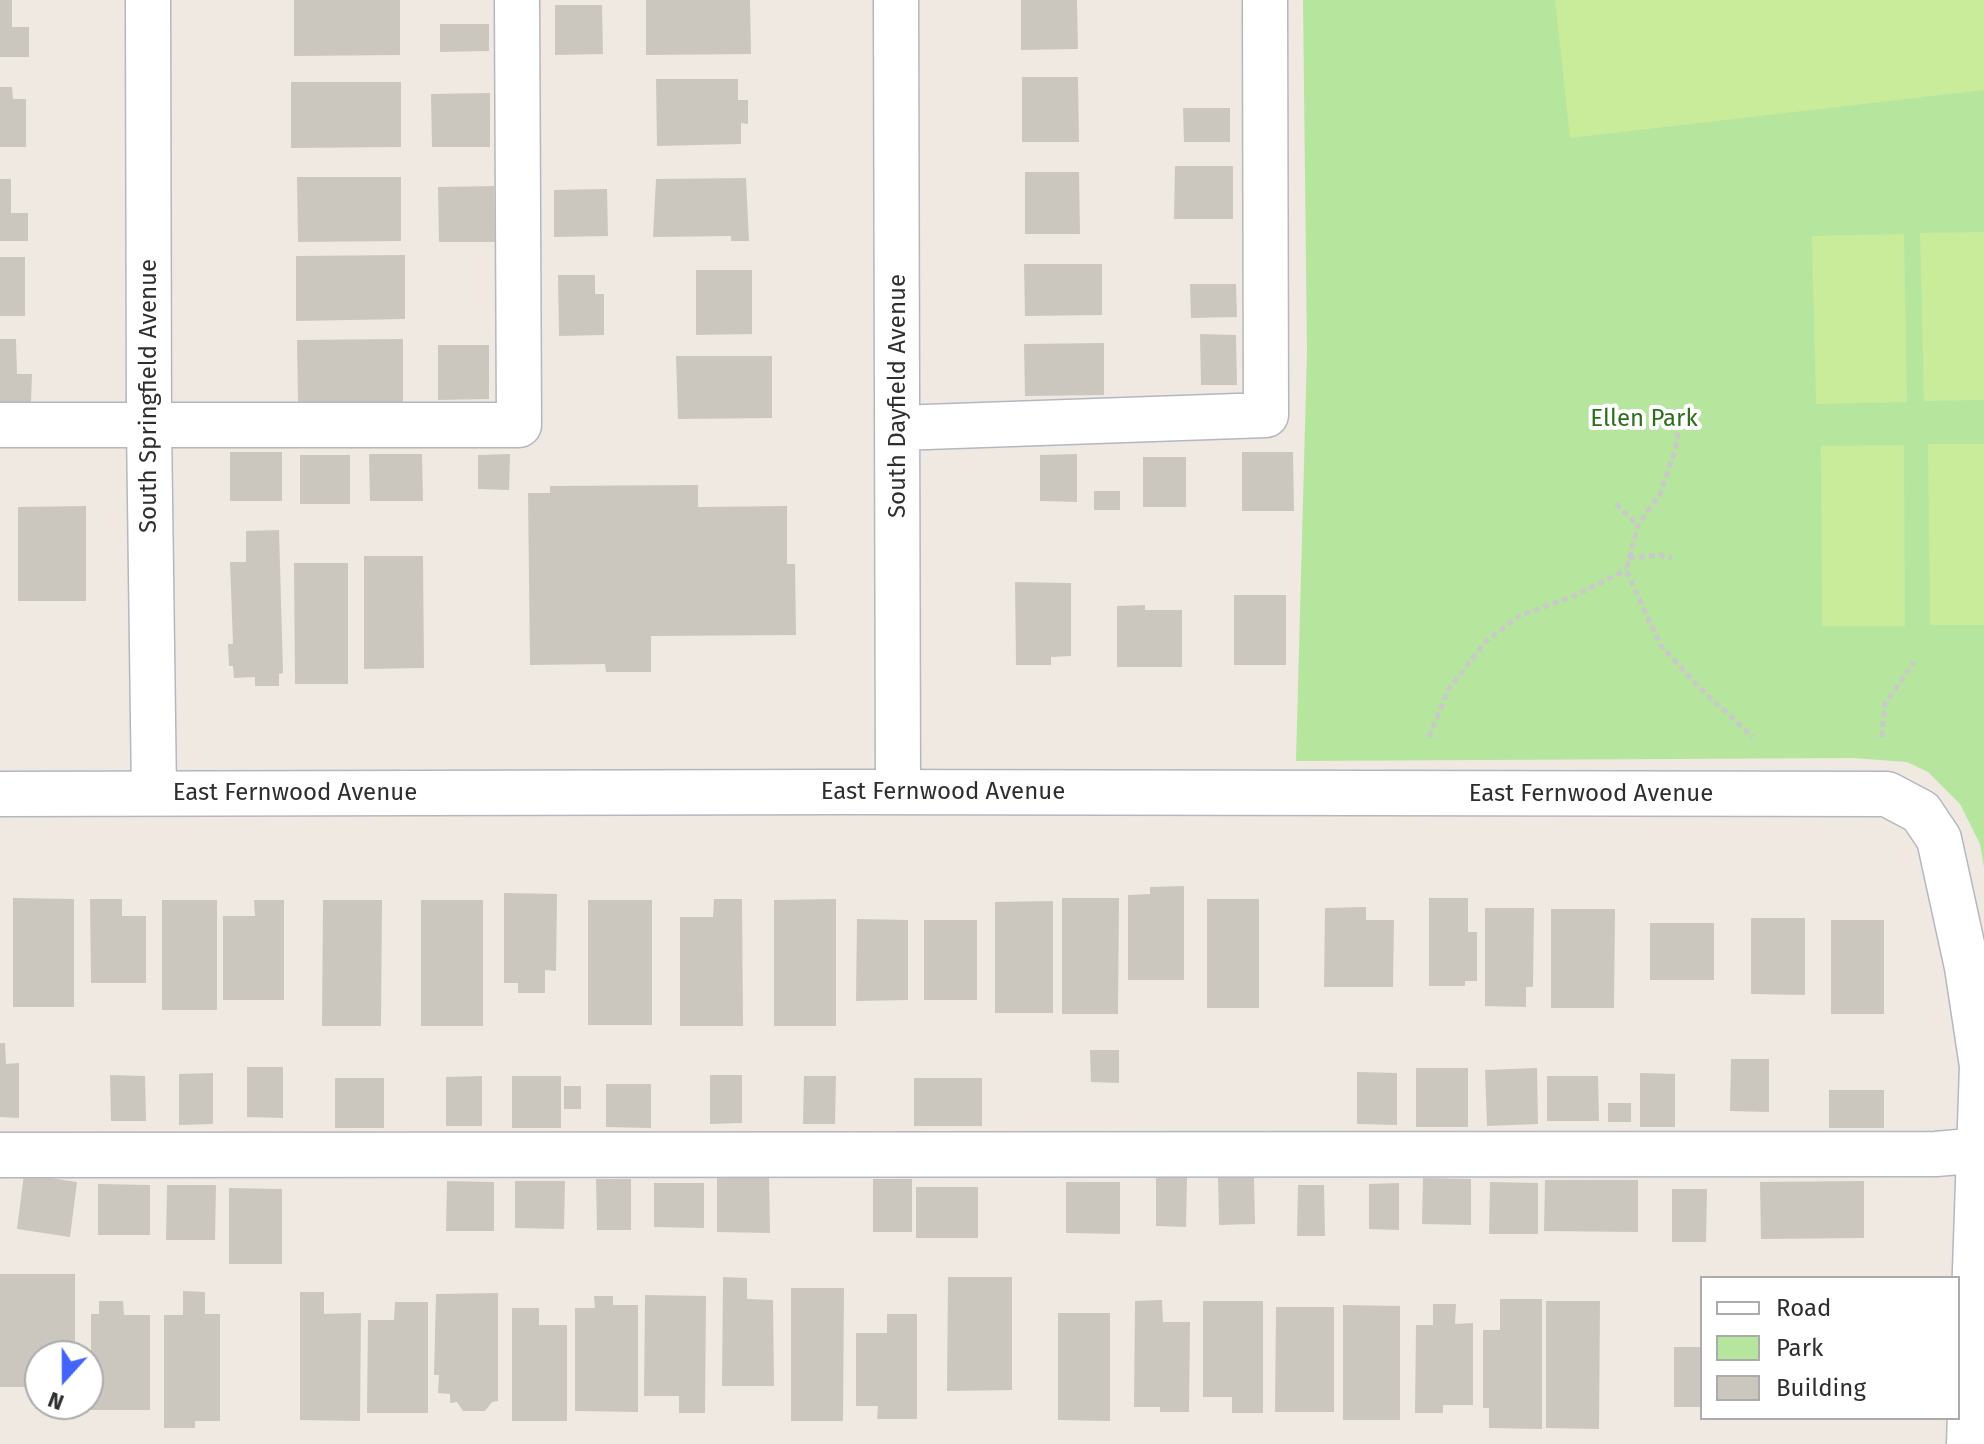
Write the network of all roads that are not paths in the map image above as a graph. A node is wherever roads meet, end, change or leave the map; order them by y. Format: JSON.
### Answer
{"nodes":[{"id":1,"x":148,"y":0,"type":"edge"},
{"id":2,"x":517,"y":0,"type":"edge"},
{"id":3,"x":896,"y":0,"type":"edge"},
{"id":4,"x":1265,"y":0,"type":"edge"},
{"id":5,"x":0,"y":425,"type":"edge"},
{"id":6,"x":149,"y":426,"type":"junction"},
{"id":7,"x":898,"y":428,"type":"junction"},
{"id":8,"x":898,"y":792,"type":"junction"},
{"id":9,"x":154,"y":793,"type":"junction"},
{"id":10,"x":0,"y":794,"type":"edge"},
{"id":11,"x":1981,"y":1150,"type":"junction"},
{"id":12,"x":0,"y":1155,"type":"edge"},
{"id":13,"x":1969,"y":1444,"type":"edge"}],
"edges":[{"from":1,"to":6,"type":"street","name":"South Springfield Avenue"},
{"from":2,"to":6,"type":"street"},
{"from":3,"to":7,"type":"street","name":"South Dayfield Avenue"},
{"from":4,"to":7,"type":"street"},
{"from":5,"to":6,"type":"street"},
{"from":6,"to":9,"type":"street","name":"South Springfield Avenue"},
{"from":7,"to":8,"type":"street","name":"South Dayfield Avenue"},
{"from":8,"to":9,"type":"street","name":"East Fernwood Avenue"},
{"from":8,"to":11,"type":"street","name":"East Fernwood Avenue"},
{"from":9,"to":10,"type":"street","name":"East Fernwood Avenue"},
{"from":11,"to":12,"type":"street"},
{"from":11,"to":13,"type":"street"}]}
